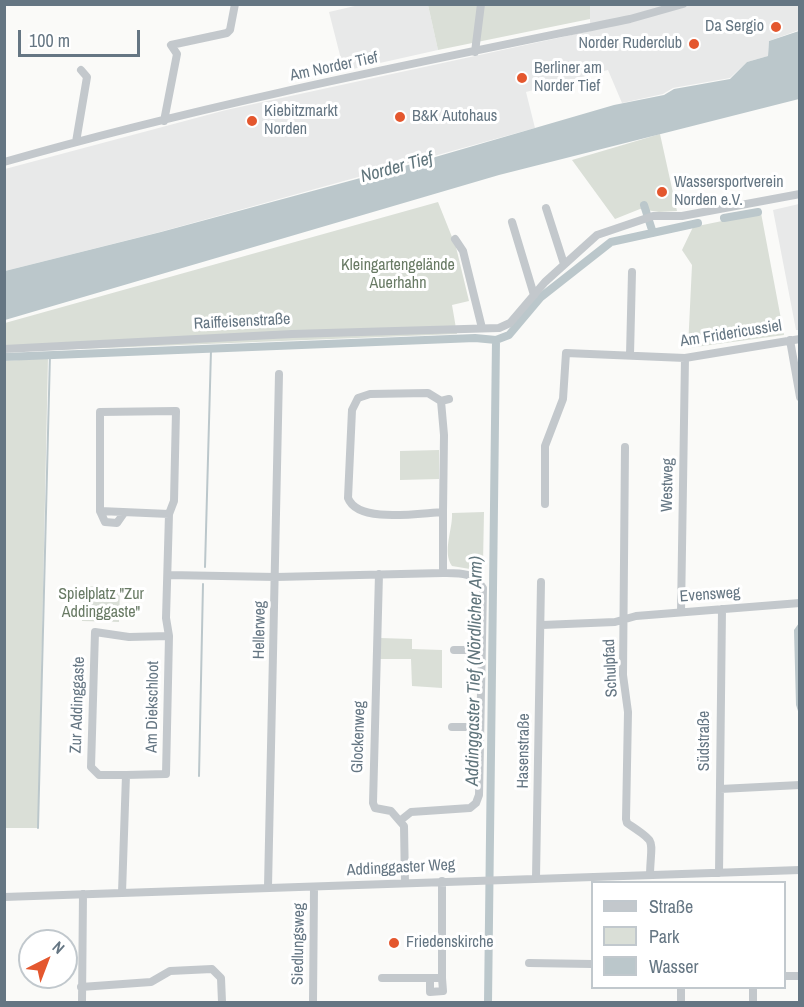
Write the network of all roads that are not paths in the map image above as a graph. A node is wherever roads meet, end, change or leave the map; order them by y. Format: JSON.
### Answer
{"nodes":[{"id":1,"x":235,"y":4,"type":"edge"},
{"id":2,"x":481,"y":4,"type":"edge"},
{"id":3,"x":683,"y":4,"type":"edge"},
{"id":4,"x":672,"y":6,"type":"edge"},
{"id":5,"x":475,"y":52,"type":"junction"},
{"id":6,"x":81,"y":70,"type":"dead end"},
{"id":7,"x":164,"y":121,"type":"junction"},
{"id":8,"x":76,"y":141,"type":"junction"},
{"id":9,"x":4,"y":162,"type":"edge"},
{"id":10,"x":800,"y":194,"type":"edge"},
{"id":11,"x":546,"y":208,"type":"dead end"},
{"id":12,"x":512,"y":222,"type":"dead end"},
{"id":13,"x":455,"y":239,"type":"dead end"},
{"id":14,"x":564,"y":264,"type":"junction"},
{"id":15,"x":632,"y":272,"type":"dead end"},
{"id":16,"x":534,"y":294,"type":"junction"},
{"id":17,"x":482,"y":328,"type":"junction"},
{"id":18,"x":795,"y":339,"type":"edge"},
{"id":19,"x":4,"y":349,"type":"edge"},
{"id":20,"x":630,"y":355,"type":"junction"},
{"id":21,"x":685,"y":358,"type":"junction"},
{"id":22,"x":279,"y":374,"type":"dead end"},
{"id":23,"x":800,"y":397,"type":"edge"},
{"id":24,"x":625,"y":447,"type":"dead end"},
{"id":25,"x":545,"y":504,"type":"dead end"},
{"id":26,"x":443,"y":512,"type":"junction"},
{"id":27,"x":169,"y":514,"type":"junction"},
{"id":28,"x":443,"y":573,"type":"junction"},
{"id":29,"x":379,"y":574,"type":"junction"},
{"id":30,"x":168,"y":575,"type":"junction"},
{"id":31,"x":276,"y":577,"type":"junction"},
{"id":32,"x":541,"y":582,"type":"dead end"},
{"id":33,"x":800,"y":603,"type":"edge"},
{"id":34,"x":722,"y":609,"type":"junction"},
{"id":35,"x":681,"y":612,"type":"junction"},
{"id":36,"x":624,"y":620,"type":"junction"},
{"id":37,"x":542,"y":626,"type":"junction"},
{"id":38,"x":169,"y":632,"type":"junction"},
{"id":39,"x":454,"y":650,"type":"dead end"},
{"id":40,"x":482,"y":650,"type":"junction"},
{"id":41,"x":452,"y":727,"type":"dead end"},
{"id":42,"x":480,"y":727,"type":"junction"},
{"id":43,"x":126,"y":775,"type":"junction"},
{"id":44,"x":800,"y":785,"type":"edge"},
{"id":45,"x":720,"y":789,"type":"junction"},
{"id":46,"x":401,"y":820,"type":"junction"},
{"id":47,"x":800,"y":870,"type":"edge"},
{"id":48,"x":719,"y":873,"type":"junction"},
{"id":49,"x":650,"y":874,"type":"junction"},
{"id":50,"x":536,"y":878,"type":"junction"},
{"id":51,"x":680,"y":878,"type":"edge"},
{"id":52,"x":442,"y":881,"type":"junction"},
{"id":53,"x":405,"y":883,"type":"junction"},
{"id":54,"x":268,"y":887,"type":"junction"},
{"id":55,"x":314,"y":887,"type":"junction"},
{"id":56,"x":122,"y":892,"type":"junction"},
{"id":57,"x":83,"y":894,"type":"junction"},
{"id":58,"x":4,"y":897,"type":"edge"},
{"id":59,"x":529,"y":963,"type":"dead end"},
{"id":60,"x":591,"y":964,"type":"edge"},
{"id":61,"x":381,"y":978,"type":"dead end"},
{"id":62,"x":429,"y":978,"type":"junction"},
{"id":63,"x":442,"y":978,"type":"junction"},
{"id":64,"x":81,"y":987,"type":"junction"},
{"id":65,"x":82,"y":1002,"type":"edge"},
{"id":66,"x":222,"y":1002,"type":"edge"},
{"id":67,"x":313,"y":1002,"type":"edge"}],
"edges":[{"from":1,"to":7,"type":"street"},
{"from":2,"to":5,"type":"street"},
{"from":3,"to":4,"type":"street","name":"Am Norder Tief"},
{"from":4,"to":5,"type":"street","name":"Am Norder Tief"},
{"from":5,"to":7,"type":"street","name":"Am Norder Tief"},
{"from":6,"to":8,"type":"street"},
{"from":7,"to":8,"type":"street","name":"Am Norder Tief"},
{"from":8,"to":9,"type":"street","name":"Am Norder Tief"},
{"from":10,"to":14,"type":"street","name":"Raiffeisenstraße"},
{"from":11,"to":14,"type":"street"},
{"from":12,"to":16,"type":"street"},
{"from":13,"to":17,"type":"street"},
{"from":14,"to":16,"type":"street","name":"Raiffeisenstraße"},
{"from":15,"to":20,"type":"street"},
{"from":16,"to":17,"type":"street","name":"Raiffeisenstraße"},
{"from":17,"to":19,"type":"street","name":"Raiffeisenstraße"},
{"from":18,"to":21,"type":"street","name":"Am Fridericussiel"},
{"from":18,"to":23,"type":"street"},
{"from":20,"to":21,"type":"street","name":"Am Fridericussiel"},
{"from":20,"to":25,"type":"street","name":"Am Fridericussiel"},
{"from":21,"to":35,"type":"street","name":"Westweg"},
{"from":22,"to":31,"type":"street","name":"Hellerweg"},
{"from":24,"to":36,"type":"street","name":"Schulpfad"},
{"from":26,"to":26,"type":"street"},
{"from":26,"to":28,"type":"street"},
{"from":27,"to":27,"type":"street","name":"Am Diekschloot"},
{"from":27,"to":30,"type":"street","name":"Am Diekschloot"},
{"from":28,"to":29,"type":"street"},
{"from":28,"to":40,"type":"street"},
{"from":29,"to":31,"type":"street"},
{"from":29,"to":46,"type":"street","name":"Glockenweg"},
{"from":30,"to":31,"type":"street"},
{"from":30,"to":38,"type":"street","name":"Am Diekschloot"},
{"from":31,"to":54,"type":"street","name":"Hellerweg"},
{"from":32,"to":37,"type":"street","name":"Hasenstraße"},
{"from":33,"to":34,"type":"street","name":"Evensweg"},
{"from":34,"to":35,"type":"street","name":"Evensweg"},
{"from":34,"to":45,"type":"street","name":"Südstraße"},
{"from":35,"to":36,"type":"street","name":"Evensweg"},
{"from":36,"to":37,"type":"street"},
{"from":36,"to":49,"type":"street","name":"Schulpfad"},
{"from":37,"to":50,"type":"street","name":"Hasenstraße"},
{"from":38,"to":43,"type":"street","name":"Am Diekschloot"},
{"from":38,"to":43,"type":"street","name":"Zur Addinggaste"},
{"from":39,"to":40,"type":"street"},
{"from":40,"to":42,"type":"street"},
{"from":41,"to":42,"type":"street"},
{"from":42,"to":46,"type":"street"},
{"from":43,"to":56,"type":"street"},
{"from":44,"to":45,"type":"street"},
{"from":45,"to":48,"type":"street","name":"Südstraße"},
{"from":46,"to":53,"type":"street"},
{"from":47,"to":48,"type":"street","name":"Addinggaster Weg"},
{"from":48,"to":51,"type":"street","name":"Addinggaster Weg"},
{"from":49,"to":50,"type":"street","name":"Addinggaster Weg"},
{"from":49,"to":51,"type":"street","name":"Addinggaster Weg"},
{"from":50,"to":52,"type":"street","name":"Addinggaster Weg"},
{"from":52,"to":53,"type":"street","name":"Addinggaster Weg"},
{"from":52,"to":63,"type":"street"},
{"from":53,"to":55,"type":"street","name":"Addinggaster Weg"},
{"from":54,"to":55,"type":"street","name":"Addinggaster Weg"},
{"from":54,"to":56,"type":"street","name":"Addinggaster Weg"},
{"from":55,"to":67,"type":"street","name":"Siedlungsweg"},
{"from":56,"to":57,"type":"street","name":"Addinggaster Weg"},
{"from":57,"to":58,"type":"street","name":"Addinggaster Weg"},
{"from":57,"to":64,"type":"street"},
{"from":59,"to":60,"type":"street"},
{"from":61,"to":62,"type":"street"},
{"from":62,"to":63,"type":"street"},
{"from":62,"to":63,"type":"street"},
{"from":64,"to":65,"type":"street"},
{"from":64,"to":66,"type":"street"}]}
